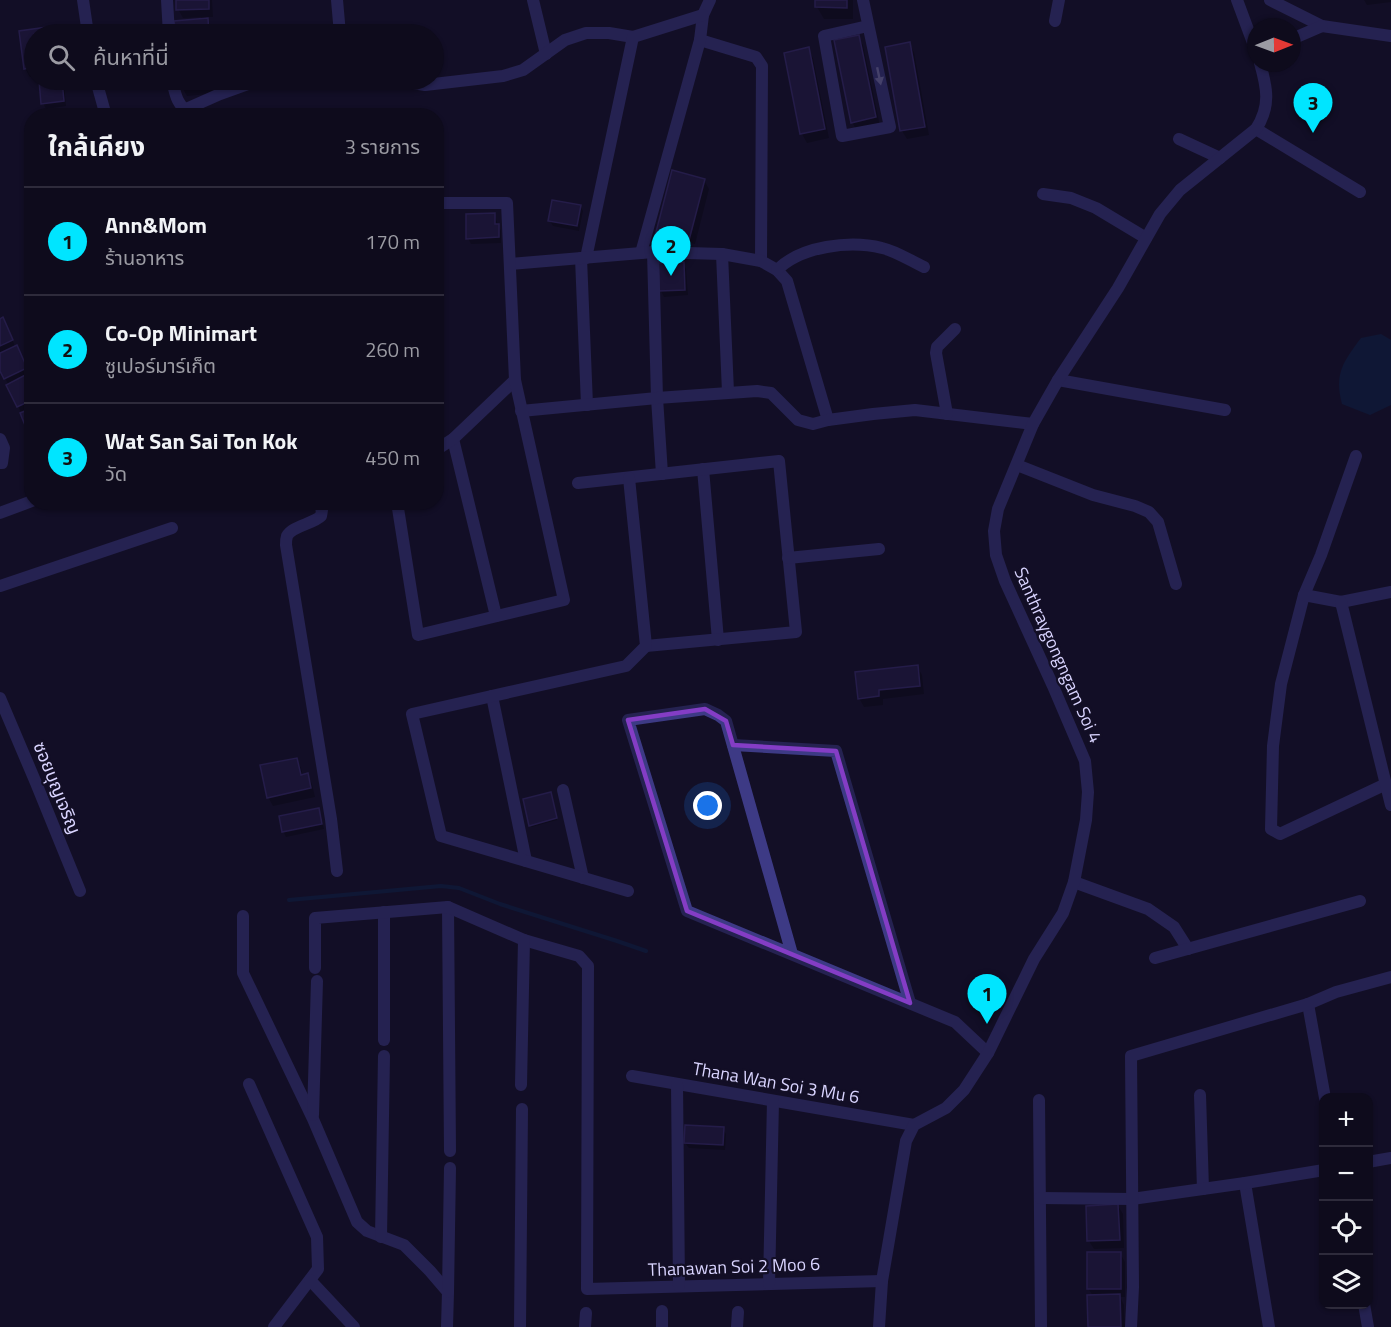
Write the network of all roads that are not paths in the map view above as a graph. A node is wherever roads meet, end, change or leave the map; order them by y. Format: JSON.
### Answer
{"nodes":[{"id":1,"x":83,"y":0,"type":"edge"},
{"id":2,"x":167,"y":0,"type":"edge"},
{"id":3,"x":337,"y":0,"type":"edge"},
{"id":4,"x":533,"y":0,"type":"edge"},
{"id":5,"x":710,"y":0,"type":"edge"},
{"id":6,"x":863,"y":0,"type":"edge"},
{"id":7,"x":1059,"y":0,"type":"edge"},
{"id":8,"x":1237,"y":0,"type":"edge"},
{"id":9,"x":1270,"y":0,"type":"edge"},
{"id":10,"x":703,"y":15,"type":"junction"},
{"id":11,"x":1055,"y":21,"type":"dead end"},
{"id":12,"x":87,"y":24,"type":"edge"},
{"id":13,"x":168,"y":24,"type":"edge"},
{"id":14,"x":339,"y":24,"type":"edge"},
{"id":15,"x":868,"y":26,"type":"junction"},
{"id":16,"x":1322,"y":26,"type":"junction"},
{"id":17,"x":1247,"y":27,"type":"edge"},
{"id":18,"x":1301,"y":35,"type":"edge"},
{"id":19,"x":1391,"y":36,"type":"edge"},
{"id":20,"x":633,"y":37,"type":"junction"},
{"id":21,"x":700,"y":40,"type":"junction"},
{"id":22,"x":546,"y":54,"type":"junction"},
{"id":23,"x":1262,"y":72,"type":"edge"},
{"id":24,"x":444,"y":83,"type":"edge"},
{"id":25,"x":99,"y":90,"type":"edge"},
{"id":26,"x":174,"y":90,"type":"edge"},
{"id":27,"x":231,"y":90,"type":"edge"},
{"id":28,"x":104,"y":108,"type":"edge"},
{"id":29,"x":182,"y":108,"type":"edge"},
{"id":30,"x":196,"y":108,"type":"edge"},
{"id":31,"x":1256,"y":129,"type":"junction"},
{"id":32,"x":1179,"y":139,"type":"dead end"},
{"id":33,"x":1220,"y":158,"type":"junction"},
{"id":34,"x":1360,"y":192,"type":"dead end"},
{"id":35,"x":1043,"y":194,"type":"dead end"},
{"id":36,"x":444,"y":203,"type":"edge"},
{"id":37,"x":1146,"y":238,"type":"junction"},
{"id":38,"x":647,"y":253,"type":"junction"},
{"id":39,"x":722,"y":254,"type":"junction"},
{"id":40,"x":584,"y":258,"type":"junction"},
{"id":41,"x":761,"y":261,"type":"junction"},
{"id":42,"x":510,"y":264,"type":"junction"},
{"id":43,"x":924,"y":267,"type":"dead end"},
{"id":44,"x":777,"y":270,"type":"junction"},
{"id":45,"x":955,"y":329,"type":"dead end"},
{"id":46,"x":515,"y":380,"type":"junction"},
{"id":47,"x":1058,"y":380,"type":"junction"},
{"id":48,"x":728,"y":392,"type":"junction"},
{"id":49,"x":657,"y":398,"type":"junction"},
{"id":50,"x":587,"y":405,"type":"junction"},
{"id":51,"x":1225,"y":410,"type":"dead end"},
{"id":52,"x":521,"y":411,"type":"junction"},
{"id":53,"x":946,"y":414,"type":"junction"},
{"id":54,"x":828,"y":420,"type":"junction"},
{"id":55,"x":1033,"y":424,"type":"junction"},
{"id":56,"x":0,"y":439,"type":"edge"},
{"id":57,"x":453,"y":439,"type":"junction"},
{"id":58,"x":444,"y":445,"type":"edge"},
{"id":59,"x":1356,"y":456,"type":"dead end"},
{"id":60,"x":0,"y":464,"type":"edge"},
{"id":61,"x":1017,"y":465,"type":"junction"},
{"id":62,"x":703,"y":470,"type":"junction"},
{"id":63,"x":662,"y":474,"type":"junction"},
{"id":64,"x":629,"y":478,"type":"junction"},
{"id":65,"x":578,"y":483,"type":"dead end"},
{"id":66,"x":24,"y":504,"type":"edge"},
{"id":67,"x":322,"y":510,"type":"edge"},
{"id":68,"x":398,"y":510,"type":"edge"},
{"id":69,"x":0,"y":513,"type":"edge"},
{"id":70,"x":172,"y":528,"type":"dead end"},
{"id":71,"x":879,"y":549,"type":"dead end"},
{"id":72,"x":789,"y":558,"type":"junction"},
{"id":73,"x":1176,"y":584,"type":"dead end"},
{"id":74,"x":0,"y":586,"type":"edge"},
{"id":75,"x":1391,"y":592,"type":"edge"},
{"id":76,"x":1304,"y":595,"type":"junction"},
{"id":77,"x":1341,"y":602,"type":"junction"},
{"id":78,"x":496,"y":616,"type":"junction"},
{"id":79,"x":718,"y":640,"type":"junction"},
{"id":80,"x":646,"y":646,"type":"junction"},
{"id":81,"x":492,"y":696,"type":"junction"},
{"id":82,"x":0,"y":698,"type":"edge"},
{"id":83,"x":733,"y":745,"type":"junction"},
{"id":84,"x":1386,"y":784,"type":"junction"},
{"id":85,"x":563,"y":790,"type":"dead end"},
{"id":86,"x":1391,"y":805,"type":"edge"},
{"id":87,"x":526,"y":861,"type":"junction"},
{"id":88,"x":337,"y":871,"type":"dead end"},
{"id":89,"x":583,"y":878,"type":"junction"},
{"id":90,"x":1074,"y":882,"type":"junction"},
{"id":91,"x":80,"y":891,"type":"dead end"},
{"id":92,"x":628,"y":891,"type":"dead end"},
{"id":93,"x":1360,"y":901,"type":"dead end"},
{"id":94,"x":448,"y":907,"type":"junction"},
{"id":95,"x":384,"y":912,"type":"junction"},
{"id":96,"x":243,"y":916,"type":"dead end"},
{"id":97,"x":524,"y":940,"type":"junction"},
{"id":98,"x":1188,"y":949,"type":"junction"},
{"id":99,"x":792,"y":954,"type":"junction"},
{"id":100,"x":1155,"y":958,"type":"dead end"},
{"id":101,"x":1391,"y":977,"type":"edge"},
{"id":102,"x":910,"y":1003,"type":"junction"},
{"id":103,"x":1308,"y":1004,"type":"junction"},
{"id":104,"x":384,"y":1040,"type":"dead end"},
{"id":105,"x":988,"y":1053,"type":"junction"},
{"id":106,"x":384,"y":1056,"type":"dead end"},
{"id":107,"x":632,"y":1076,"type":"dead end"},
{"id":108,"x":249,"y":1084,"type":"dead end"},
{"id":109,"x":677,"y":1084,"type":"junction"},
{"id":110,"x":521,"y":1085,"type":"dead end"},
{"id":111,"x":1324,"y":1093,"type":"edge"},
{"id":112,"x":1200,"y":1095,"type":"dead end"},
{"id":113,"x":1039,"y":1100,"type":"dead end"},
{"id":114,"x":773,"y":1101,"type":"junction"},
{"id":115,"x":522,"y":1109,"type":"dead end"},
{"id":116,"x":313,"y":1119,"type":"junction"},
{"id":117,"x":914,"y":1125,"type":"junction"},
{"id":118,"x":450,"y":1151,"type":"dead end"},
{"id":119,"x":1391,"y":1158,"type":"edge"},
{"id":120,"x":1373,"y":1161,"type":"edge"},
{"id":121,"x":450,"y":1168,"type":"dead end"},
{"id":122,"x":1319,"y":1171,"type":"edge"},
{"id":123,"x":1245,"y":1183,"type":"junction"},
{"id":124,"x":1203,"y":1189,"type":"junction"},
{"id":125,"x":1040,"y":1198,"type":"junction"},
{"id":126,"x":1132,"y":1199,"type":"junction"},
{"id":127,"x":381,"y":1237,"type":"junction"},
{"id":128,"x":310,"y":1280,"type":"junction"},
{"id":129,"x":882,"y":1281,"type":"junction"},
{"id":130,"x":769,"y":1284,"type":"junction"},
{"id":131,"x":678,"y":1286,"type":"junction"},
{"id":132,"x":448,"y":1292,"type":"junction"},
{"id":133,"x":1365,"y":1309,"type":"edge"},
{"id":134,"x":662,"y":1311,"type":"dead end"},
{"id":135,"x":586,"y":1312,"type":"dead end"},
{"id":136,"x":738,"y":1312,"type":"dead end"},
{"id":137,"x":274,"y":1327,"type":"edge"},
{"id":138,"x":354,"y":1327,"type":"edge"},
{"id":139,"x":447,"y":1327,"type":"edge"},
{"id":140,"x":520,"y":1327,"type":"edge"},
{"id":141,"x":585,"y":1327,"type":"edge"},
{"id":142,"x":662,"y":1327,"type":"edge"},
{"id":143,"x":737,"y":1327,"type":"edge"},
{"id":144,"x":879,"y":1327,"type":"edge"},
{"id":145,"x":1041,"y":1327,"type":"edge"},
{"id":146,"x":1131,"y":1327,"type":"edge"},
{"id":147,"x":1269,"y":1327,"type":"edge"},
{"id":148,"x":1368,"y":1327,"type":"edge"}],
"edges":[{"from":1,"to":12,"type":"street"},
{"from":2,"to":13,"type":"street"},
{"from":3,"to":14,"type":"street"},
{"from":4,"to":22,"type":"street"},
{"from":5,"to":10,"type":"street"},
{"from":6,"to":15,"type":"street"},
{"from":7,"to":11,"type":"street"},
{"from":8,"to":17,"type":"street"},
{"from":9,"to":16,"type":"street"},
{"from":10,"to":20,"type":"street"},
{"from":10,"to":21,"type":"street"},
{"from":15,"to":15,"type":"street","one_way":true},
{"from":16,"to":18,"type":"street"},
{"from":16,"to":19,"type":"street"},
{"from":20,"to":22,"type":"street"},
{"from":20,"to":40,"type":"street"},
{"from":21,"to":38,"type":"street"},
{"from":21,"to":41,"type":"street"},
{"from":22,"to":24,"type":"street"},
{"from":23,"to":31,"type":"street"},
{"from":25,"to":28,"type":"street"},
{"from":26,"to":29,"type":"street"},
{"from":27,"to":30,"type":"street"},
{"from":31,"to":33,"type":"street","name":"Santhraygongngam Soi 4"},
{"from":31,"to":34,"type":"street"},
{"from":32,"to":33,"type":"street"},
{"from":33,"to":37,"type":"street","name":"Santhraygongngam Soi 4"},
{"from":35,"to":37,"type":"street"},
{"from":36,"to":42,"type":"street"},
{"from":37,"to":47,"type":"street","name":"Santhraygongngam Soi 4"},
{"from":38,"to":39,"type":"street"},
{"from":38,"to":40,"type":"street"},
{"from":38,"to":49,"type":"street"},
{"from":39,"to":41,"type":"street"},
{"from":39,"to":48,"type":"street"},
{"from":40,"to":42,"type":"street"},
{"from":40,"to":50,"type":"street"},
{"from":41,"to":44,"type":"street"},
{"from":42,"to":46,"type":"street"},
{"from":43,"to":44,"type":"street"},
{"from":44,"to":54,"type":"street"},
{"from":45,"to":53,"type":"street"},
{"from":46,"to":52,"type":"street"},
{"from":46,"to":57,"type":"street"},
{"from":47,"to":51,"type":"street"},
{"from":47,"to":55,"type":"street","name":"Santhraygongngam Soi 4"},
{"from":48,"to":49,"type":"street"},
{"from":48,"to":54,"type":"street"},
{"from":49,"to":50,"type":"street"},
{"from":49,"to":63,"type":"street"},
{"from":50,"to":52,"type":"street"},
{"from":52,"to":78,"type":"street"},
{"from":53,"to":54,"type":"street"},
{"from":53,"to":55,"type":"street"},
{"from":55,"to":61,"type":"street","name":"Santhraygongngam Soi 4"},
{"from":56,"to":60,"type":"street"},
{"from":57,"to":58,"type":"street"},
{"from":57,"to":78,"type":"street"},
{"from":59,"to":76,"type":"street"},
{"from":61,"to":73,"type":"street"},
{"from":61,"to":90,"type":"street","name":"Santhraygongngam Soi 4"},
{"from":62,"to":63,"type":"street"},
{"from":62,"to":72,"type":"street"},
{"from":62,"to":79,"type":"street"},
{"from":63,"to":64,"type":"street"},
{"from":64,"to":65,"type":"street"},
{"from":64,"to":80,"type":"street"},
{"from":66,"to":69,"type":"street"},
{"from":67,"to":88,"type":"street"},
{"from":68,"to":78,"type":"street"},
{"from":70,"to":74,"type":"street"},
{"from":71,"to":72,"type":"street"},
{"from":72,"to":79,"type":"street"},
{"from":75,"to":77,"type":"street"},
{"from":76,"to":77,"type":"street"},
{"from":76,"to":84,"type":"street"},
{"from":77,"to":84,"type":"street"},
{"from":79,"to":80,"type":"street"},
{"from":80,"to":81,"type":"street"},
{"from":81,"to":87,"type":"street"},
{"from":81,"to":87,"type":"street"},
{"from":82,"to":91,"type":"street","name":"ซอยบุญเจริญ"},
{"from":83,"to":99,"type":"street"},
{"from":83,"to":99,"type":"street"},
{"from":83,"to":102,"type":"street"},
{"from":84,"to":86,"type":"street"},
{"from":85,"to":89,"type":"street"},
{"from":87,"to":89,"type":"street"},
{"from":89,"to":92,"type":"street"},
{"from":90,"to":98,"type":"street"},
{"from":90,"to":105,"type":"street","name":"Santhraygongngam Soi 4"},
{"from":93,"to":98,"type":"street"},
{"from":94,"to":95,"type":"street"},
{"from":94,"to":97,"type":"street"},
{"from":94,"to":118,"type":"street"},
{"from":95,"to":104,"type":"street"},
{"from":95,"to":116,"type":"street"},
{"from":96,"to":116,"type":"street"},
{"from":97,"to":110,"type":"street"},
{"from":97,"to":131,"type":"street","name":"Thanawan Soi 2 Moo 6"},
{"from":98,"to":100,"type":"street"},
{"from":99,"to":102,"type":"street"},
{"from":101,"to":103,"type":"street"},
{"from":102,"to":105,"type":"street"},
{"from":103,"to":111,"type":"street"},
{"from":103,"to":126,"type":"street"},
{"from":105,"to":117,"type":"street","name":"Santhraygongngam Soi 4"},
{"from":106,"to":127,"type":"street"},
{"from":107,"to":109,"type":"street","name":"Thana Wan Soi 3 Mu 6"},
{"from":108,"to":128,"type":"street"},
{"from":109,"to":114,"type":"street","name":"Thana Wan Soi 3 Mu 6"},
{"from":109,"to":131,"type":"street"},
{"from":112,"to":124,"type":"street"},
{"from":113,"to":125,"type":"street"},
{"from":114,"to":117,"type":"street","name":"Thana Wan Soi 3 Mu 6"},
{"from":114,"to":130,"type":"street"},
{"from":115,"to":140,"type":"street"},
{"from":116,"to":127,"type":"street"},
{"from":117,"to":129,"type":"street"},
{"from":119,"to":120,"type":"street"},
{"from":121,"to":132,"type":"street"},
{"from":122,"to":123,"type":"street"},
{"from":123,"to":124,"type":"street"},
{"from":123,"to":147,"type":"street"},
{"from":124,"to":126,"type":"street"},
{"from":125,"to":126,"type":"street"},
{"from":125,"to":145,"type":"street"},
{"from":126,"to":146,"type":"street"},
{"from":127,"to":132,"type":"street"},
{"from":128,"to":137,"type":"street"},
{"from":128,"to":138,"type":"street"},
{"from":129,"to":130,"type":"street","name":"Thanawan Soi 2 Moo 6"},
{"from":129,"to":144,"type":"street"},
{"from":130,"to":131,"type":"street","name":"Thanawan Soi 2 Moo 6"},
{"from":132,"to":139,"type":"street"},
{"from":133,"to":148,"type":"street"},
{"from":134,"to":142,"type":"street"},
{"from":135,"to":141,"type":"street"},
{"from":136,"to":143,"type":"street"}]}
